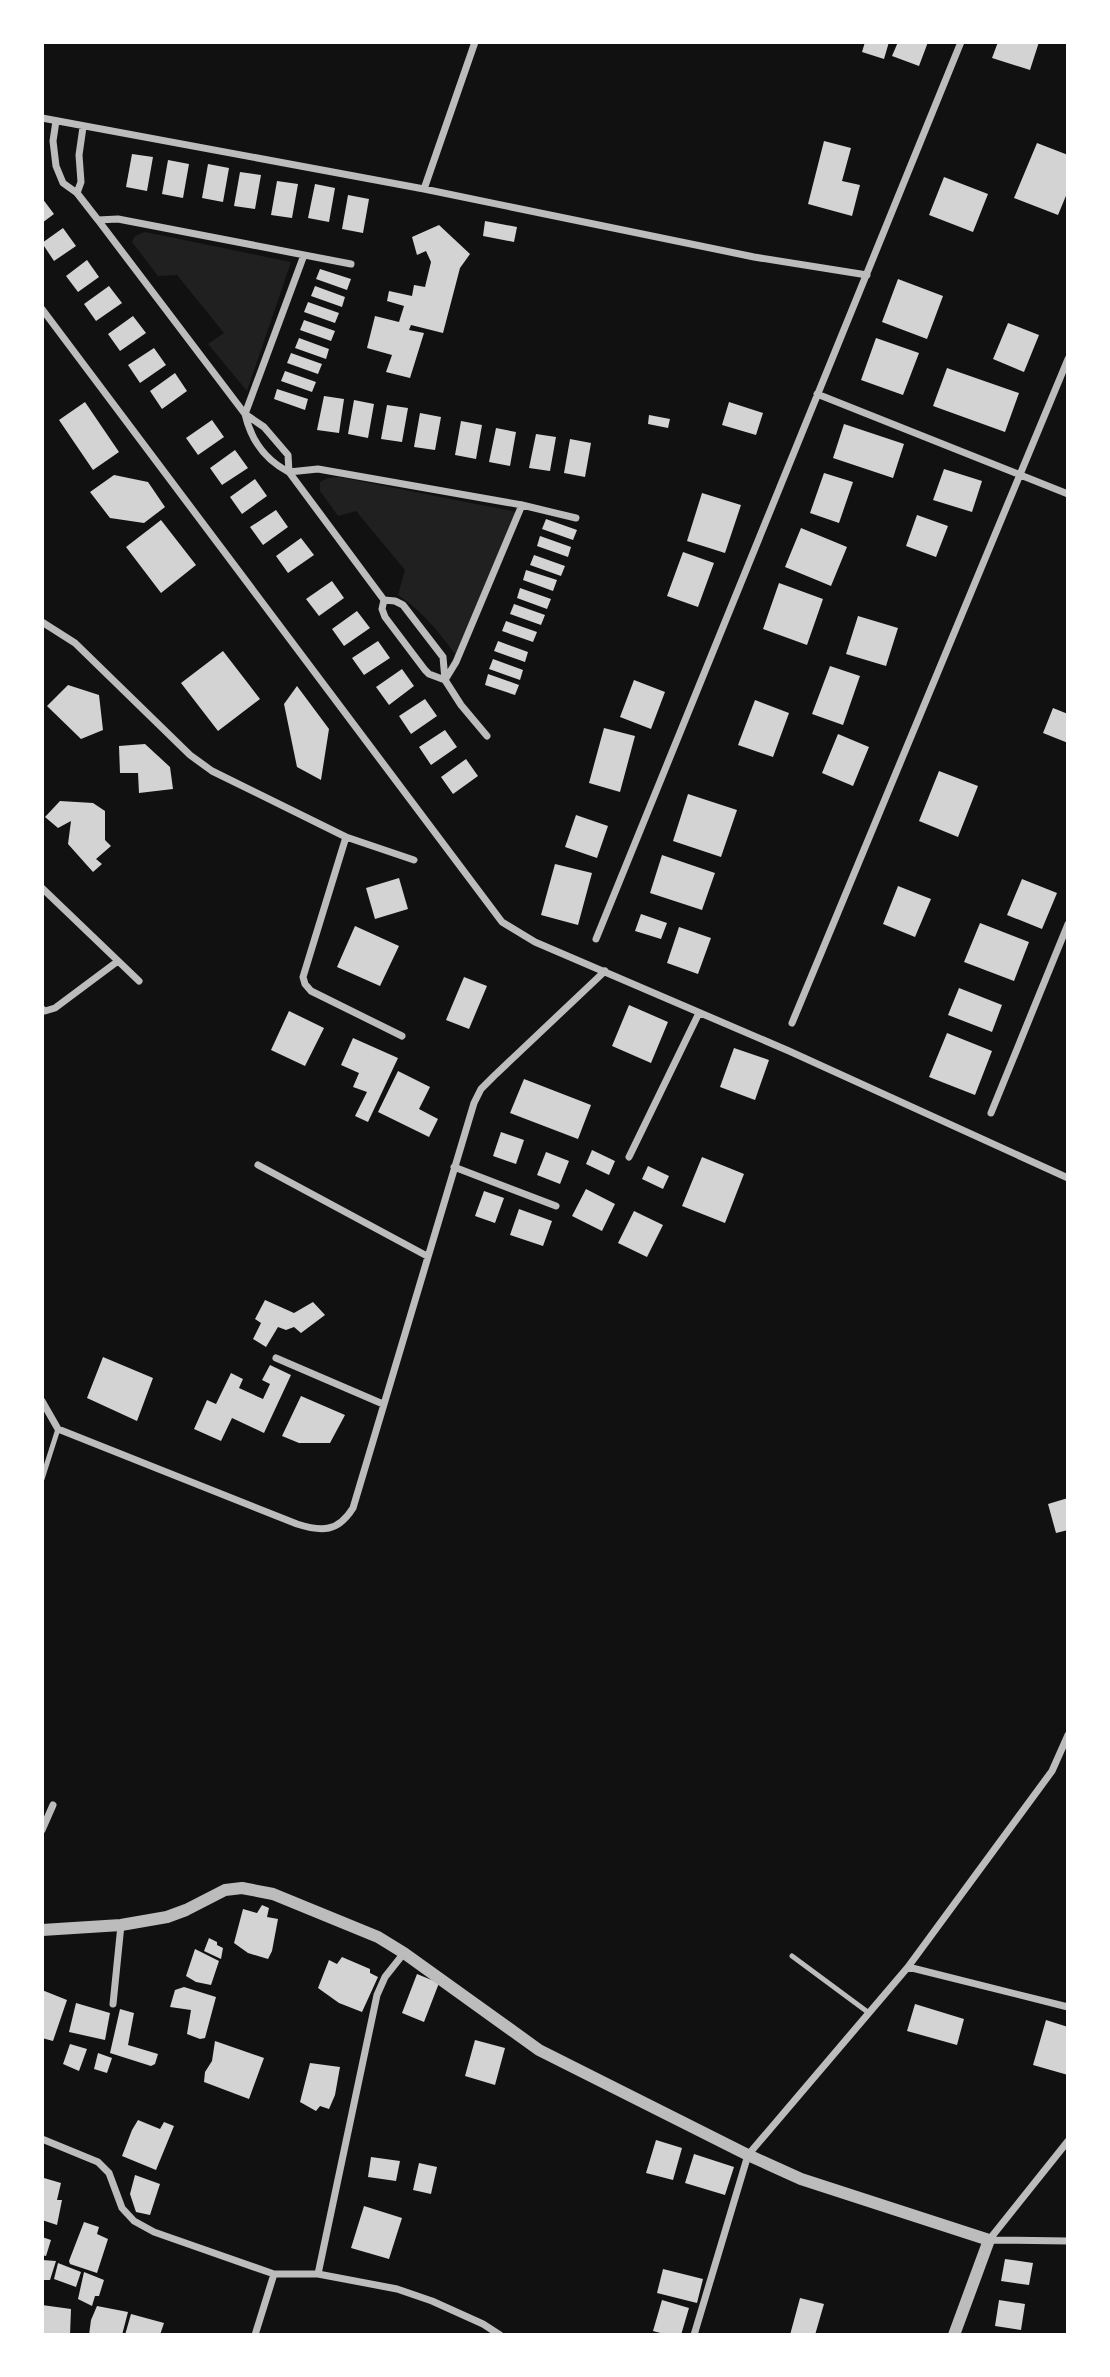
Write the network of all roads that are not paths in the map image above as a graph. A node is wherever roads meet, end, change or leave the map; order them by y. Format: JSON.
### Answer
{"nodes":[{"id":1,"x":475,"y":42,"type":"edge"},
{"id":2,"x":961,"y":42,"type":"edge"},
{"id":3,"x":42,"y":118,"type":"edge"},
{"id":4,"x":55,"y":121,"type":"junction"},
{"id":5,"x":83,"y":127,"type":"junction"},
{"id":6,"x":424,"y":189,"type":"junction"},
{"id":7,"x":77,"y":193,"type":"junction"},
{"id":8,"x":98,"y":220,"type":"junction"},
{"id":9,"x":304,"y":255,"type":"junction"},
{"id":10,"x":351,"y":264,"type":"dead end"},
{"id":11,"x":867,"y":275,"type":"junction"},
{"id":12,"x":42,"y":309,"type":"edge"},
{"id":13,"x":1068,"y":359,"type":"edge"},
{"id":14,"x":817,"y":394,"type":"junction"},
{"id":15,"x":245,"y":414,"type":"junction"},
{"id":16,"x":289,"y":472,"type":"junction"},
{"id":17,"x":1019,"y":473,"type":"junction"},
{"id":18,"x":1068,"y":494,"type":"edge"},
{"id":19,"x":522,"y":505,"type":"junction"},
{"id":20,"x":576,"y":518,"type":"dead end"},
{"id":21,"x":384,"y":600,"type":"junction"},
{"id":22,"x":42,"y":622,"type":"edge"},
{"id":23,"x":445,"y":680,"type":"junction"},
{"id":24,"x":487,"y":736,"type":"dead end"},
{"id":25,"x":346,"y":837,"type":"junction"},
{"id":26,"x":414,"y":860,"type":"dead end"},
{"id":27,"x":42,"y":888,"type":"edge"},
{"id":28,"x":1068,"y":923,"type":"edge"},
{"id":29,"x":596,"y":939,"type":"dead end"},
{"id":30,"x":118,"y":961,"type":"junction"},
{"id":31,"x":605,"y":971,"type":"junction"},
{"id":32,"x":139,"y":981,"type":"dead end"},
{"id":33,"x":42,"y":1009,"type":"edge"},
{"id":34,"x":699,"y":1013,"type":"junction"},
{"id":35,"x":792,"y":1023,"type":"dead end"},
{"id":36,"x":402,"y":1036,"type":"dead end"},
{"id":37,"x":991,"y":1113,"type":"dead end"},
{"id":38,"x":629,"y":1157,"type":"dead end"},
{"id":39,"x":258,"y":1166,"type":"dead end"},
{"id":40,"x":454,"y":1167,"type":"junction"},
{"id":41,"x":1068,"y":1178,"type":"edge"},
{"id":42,"x":556,"y":1206,"type":"dead end"},
{"id":43,"x":427,"y":1256,"type":"junction"},
{"id":44,"x":276,"y":1358,"type":"dead end"},
{"id":45,"x":42,"y":1401,"type":"edge"},
{"id":46,"x":383,"y":1404,"type":"junction"},
{"id":47,"x":58,"y":1429,"type":"junction"},
{"id":48,"x":42,"y":1479,"type":"edge"},
{"id":49,"x":1068,"y":1735,"type":"edge"},
{"id":50,"x":53,"y":1805,"type":"dead end"},
{"id":51,"x":42,"y":1830,"type":"edge"},
{"id":52,"x":121,"y":1925,"type":"junction"},
{"id":53,"x":42,"y":1930,"type":"edge"},
{"id":54,"x":404,"y":1953,"type":"junction"},
{"id":55,"x":792,"y":1956,"type":"dead end"},
{"id":56,"x":908,"y":1967,"type":"junction"},
{"id":57,"x":113,"y":2004,"type":"dead end"},
{"id":58,"x":1068,"y":2007,"type":"edge"},
{"id":59,"x":869,"y":2013,"type":"junction"},
{"id":60,"x":42,"y":2138,"type":"edge"},
{"id":61,"x":1068,"y":2141,"type":"edge"},
{"id":62,"x":748,"y":2155,"type":"junction"},
{"id":63,"x":989,"y":2240,"type":"junction"},
{"id":64,"x":1068,"y":2241,"type":"edge"},
{"id":65,"x":274,"y":2274,"type":"junction"},
{"id":66,"x":318,"y":2274,"type":"junction"},
{"id":67,"x":255,"y":2335,"type":"edge"},
{"id":68,"x":500,"y":2335,"type":"edge"},
{"id":69,"x":694,"y":2335,"type":"edge"},
{"id":70,"x":954,"y":2335,"type":"edge"}],
"edges":[{"from":1,"to":6,"type":"street"},
{"from":2,"to":11,"type":"street"},
{"from":3,"to":4,"type":"street"},
{"from":4,"to":5,"type":"street"},
{"from":4,"to":7,"type":"street"},
{"from":5,"to":6,"type":"street"},
{"from":5,"to":7,"type":"street"},
{"from":6,"to":11,"type":"street"},
{"from":7,"to":8,"type":"street"},
{"from":8,"to":9,"type":"street"},
{"from":8,"to":15,"type":"street"},
{"from":9,"to":10,"type":"street"},
{"from":9,"to":15,"type":"street"},
{"from":11,"to":14,"type":"street"},
{"from":12,"to":31,"type":"street"},
{"from":13,"to":17,"type":"street"},
{"from":14,"to":17,"type":"street"},
{"from":14,"to":29,"type":"street"},
{"from":15,"to":16,"type":"street"},
{"from":15,"to":16,"type":"street"},
{"from":16,"to":19,"type":"street"},
{"from":16,"to":21,"type":"street"},
{"from":17,"to":18,"type":"street"},
{"from":17,"to":35,"type":"street"},
{"from":19,"to":20,"type":"street"},
{"from":19,"to":23,"type":"street"},
{"from":21,"to":23,"type":"street"},
{"from":21,"to":23,"type":"street"},
{"from":22,"to":25,"type":"street"},
{"from":23,"to":24,"type":"street"},
{"from":25,"to":26,"type":"street"},
{"from":25,"to":36,"type":"street"},
{"from":27,"to":30,"type":"street"},
{"from":28,"to":37,"type":"street"},
{"from":30,"to":32,"type":"street"},
{"from":30,"to":33,"type":"street"},
{"from":31,"to":34,"type":"street"},
{"from":31,"to":40,"type":"street"},
{"from":34,"to":38,"type":"street"},
{"from":34,"to":41,"type":"street"},
{"from":39,"to":43,"type":"street"},
{"from":40,"to":42,"type":"street"},
{"from":40,"to":43,"type":"street"},
{"from":43,"to":46,"type":"street"},
{"from":44,"to":46,"type":"street"},
{"from":45,"to":47,"type":"street"},
{"from":46,"to":47,"type":"street"},
{"from":47,"to":48,"type":"lane"},
{"from":49,"to":56,"type":"street"},
{"from":50,"to":51,"type":"street"},
{"from":52,"to":53,"type":"street"},
{"from":52,"to":54,"type":"street"},
{"from":52,"to":57,"type":"street"},
{"from":54,"to":62,"type":"street"},
{"from":54,"to":66,"type":"street"},
{"from":55,"to":59,"type":"lane"},
{"from":56,"to":58,"type":"street"},
{"from":56,"to":59,"type":"street"},
{"from":59,"to":62,"type":"street"},
{"from":60,"to":65,"type":"street"},
{"from":61,"to":63,"type":"street"},
{"from":62,"to":63,"type":"street"},
{"from":62,"to":69,"type":"street"},
{"from":63,"to":64,"type":"street"},
{"from":63,"to":70,"type":"street"},
{"from":65,"to":66,"type":"street"},
{"from":65,"to":67,"type":"street"},
{"from":66,"to":68,"type":"street"}]}
